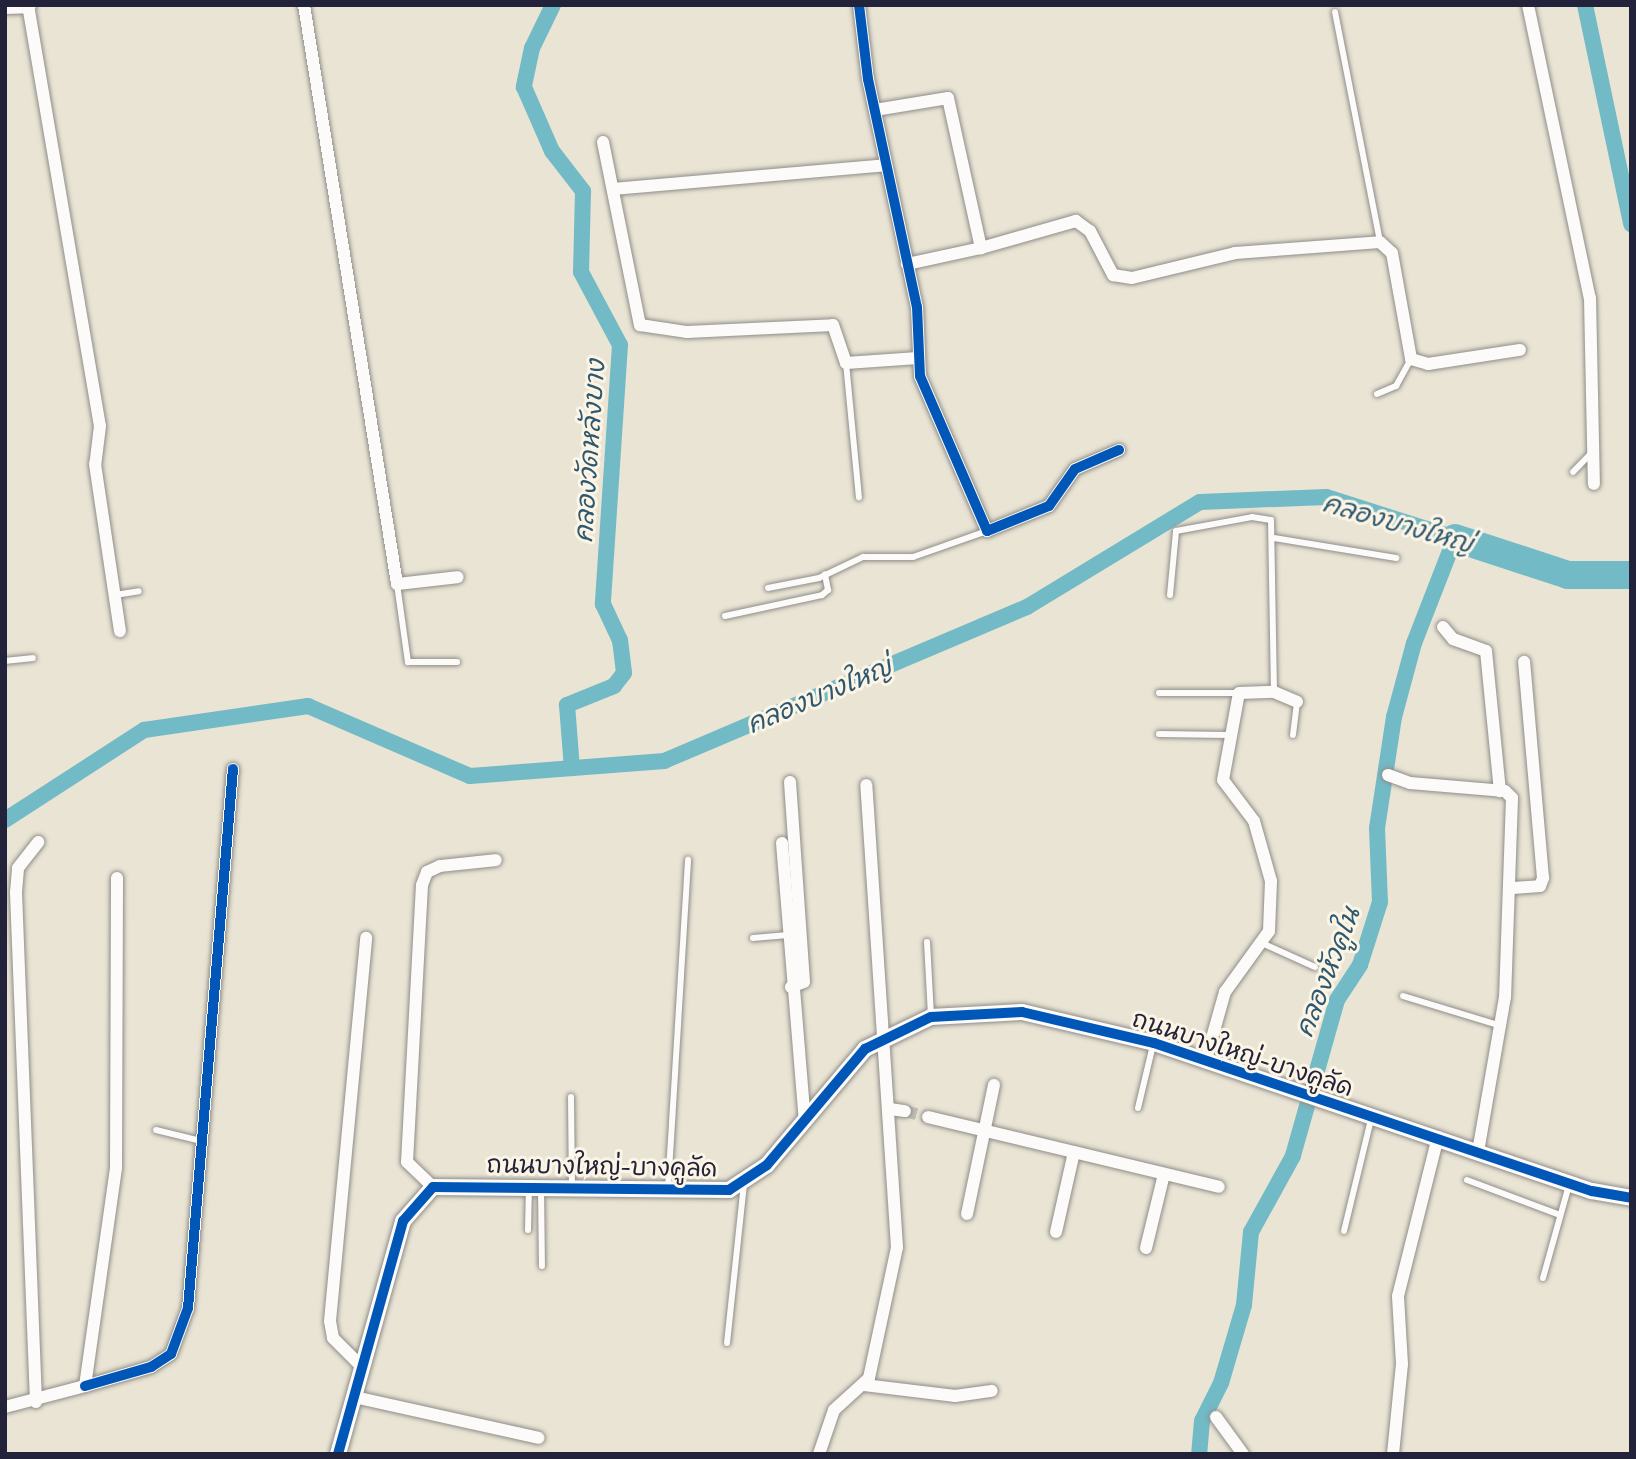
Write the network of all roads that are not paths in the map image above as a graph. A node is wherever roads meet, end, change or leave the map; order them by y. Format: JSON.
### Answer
{"nodes":[{"id":1,"x":28,"y":5,"type":"edge"},
{"id":2,"x":304,"y":5,"type":"edge"},
{"id":3,"x":859,"y":5,"type":"edge"},
{"id":4,"x":1528,"y":5,"type":"edge"},
{"id":5,"x":5,"y":6,"type":"edge"},
{"id":6,"x":1335,"y":12,"type":"dead end"},
{"id":7,"x":875,"y":110,"type":"junction"},
{"id":8,"x":603,"y":142,"type":"dead end"},
{"id":9,"x":885,"y":165,"type":"junction"},
{"id":10,"x":612,"y":189,"type":"junction"},
{"id":11,"x":1380,"y":242,"type":"junction"},
{"id":12,"x":981,"y":248,"type":"junction"},
{"id":13,"x":907,"y":264,"type":"junction"},
{"id":14,"x":1520,"y":350,"type":"dead end"},
{"id":15,"x":918,"y":358,"type":"junction"},
{"id":16,"x":1411,"y":359,"type":"junction"},
{"id":17,"x":846,"y":363,"type":"junction"},
{"id":18,"x":1377,"y":394,"type":"dead end"},
{"id":19,"x":1119,"y":450,"type":"dead end"},
{"id":20,"x":1594,"y":450,"type":"junction"},
{"id":21,"x":1573,"y":472,"type":"dead end"},
{"id":22,"x":1594,"y":484,"type":"dead end"},
{"id":23,"x":859,"y":497,"type":"dead end"},
{"id":24,"x":987,"y":531,"type":"junction"},
{"id":25,"x":1274,"y":538,"type":"junction"},
{"id":26,"x":1396,"y":558,"type":"dead end"},
{"id":27,"x":825,"y":575,"type":"junction"},
{"id":28,"x":458,"y":577,"type":"dead end"},
{"id":29,"x":397,"y":584,"type":"junction"},
{"id":30,"x":768,"y":587,"type":"dead end"},
{"id":31,"x":139,"y":591,"type":"dead end"},
{"id":32,"x":115,"y":595,"type":"junction"},
{"id":33,"x":1170,"y":595,"type":"dead end"},
{"id":34,"x":725,"y":616,"type":"dead end"},
{"id":35,"x":1443,"y":626,"type":"dead end"},
{"id":36,"x":120,"y":631,"type":"dead end"},
{"id":37,"x":33,"y":658,"type":"dead end"},
{"id":38,"x":5,"y":662,"type":"edge"},
{"id":39,"x":457,"y":662,"type":"dead end"},
{"id":40,"x":1524,"y":662,"type":"dead end"},
{"id":41,"x":1274,"y":692,"type":"junction"},
{"id":42,"x":1159,"y":693,"type":"dead end"},
{"id":43,"x":1239,"y":693,"type":"junction"},
{"id":44,"x":1297,"y":702,"type":"joint"},
{"id":45,"x":1159,"y":734,"type":"dead end"},
{"id":46,"x":1228,"y":735,"type":"junction"},
{"id":47,"x":1293,"y":735,"type":"dead end"},
{"id":48,"x":233,"y":769,"type":"dead end"},
{"id":49,"x":1388,"y":775,"type":"dead end"},
{"id":50,"x":790,"y":782,"type":"dead end"},
{"id":51,"x":866,"y":785,"type":"dead end"},
{"id":52,"x":1500,"y":791,"type":"junction"},
{"id":53,"x":38,"y":842,"type":"dead end"},
{"id":54,"x":782,"y":844,"type":"dead end"},
{"id":55,"x":496,"y":860,"type":"dead end"},
{"id":56,"x":688,"y":860,"type":"dead end"},
{"id":57,"x":117,"y":878,"type":"dead end"},
{"id":58,"x":1513,"y":888,"type":"junction"},
{"id":59,"x":788,"y":935,"type":"junction"},
{"id":60,"x":366,"y":938,"type":"dead end"},
{"id":61,"x":753,"y":938,"type":"dead end"},
{"id":62,"x":928,"y":942,"type":"dead end"},
{"id":63,"x":1264,"y":944,"type":"junction"},
{"id":64,"x":1315,"y":967,"type":"dead end"},
{"id":65,"x":791,"y":987,"type":"junction"},
{"id":66,"x":1403,"y":996,"type":"dead end"},
{"id":67,"x":931,"y":1017,"type":"junction"},
{"id":68,"x":1503,"y":1027,"type":"junction"},
{"id":69,"x":886,"y":1035,"type":"junction"},
{"id":70,"x":1154,"y":1043,"type":"junction"},
{"id":71,"x":1206,"y":1059,"type":"junction"},
{"id":72,"x":994,"y":1085,"type":"dead end"},
{"id":73,"x":571,"y":1097,"type":"dead end"},
{"id":74,"x":1138,"y":1108,"type":"dead end"},
{"id":75,"x":890,"y":1109,"type":"junction"},
{"id":76,"x":905,"y":1111,"type":"tunnel mouth"},
{"id":77,"x":929,"y":1117,"type":"tunnel mouth"},
{"id":78,"x":1372,"y":1117,"type":"junction"},
{"id":79,"x":805,"y":1121,"type":"junction"},
{"id":80,"x":156,"y":1130,"type":"dead end"},
{"id":81,"x":984,"y":1130,"type":"junction"},
{"id":82,"x":1438,"y":1138,"type":"junction"},
{"id":83,"x":204,"y":1142,"type":"junction"},
{"id":84,"x":1478,"y":1151,"type":"junction"},
{"id":85,"x":1074,"y":1152,"type":"junction"},
{"id":86,"x":1164,"y":1174,"type":"junction"},
{"id":87,"x":1467,"y":1180,"type":"dead end"},
{"id":88,"x":1569,"y":1183,"type":"junction"},
{"id":89,"x":744,"y":1184,"type":"junction"},
{"id":90,"x":433,"y":1186,"type":"junction"},
{"id":91,"x":535,"y":1186,"type":"junction"},
{"id":92,"x":572,"y":1186,"type":"junction"},
{"id":93,"x":1219,"y":1187,"type":"dead end"},
{"id":94,"x":668,"y":1188,"type":"junction"},
{"id":95,"x":1631,"y":1198,"type":"edge"},
{"id":96,"x":967,"y":1214,"type":"dead end"},
{"id":97,"x":1560,"y":1214,"type":"junction"},
{"id":98,"x":528,"y":1230,"type":"dead end"},
{"id":99,"x":1344,"y":1231,"type":"dead end"},
{"id":100,"x":1056,"y":1232,"type":"dead end"},
{"id":101,"x":1146,"y":1248,"type":"dead end"},
{"id":102,"x":542,"y":1266,"type":"dead end"},
{"id":103,"x":1543,"y":1278,"type":"dead end"},
{"id":104,"x":727,"y":1343,"type":"dead end"},
{"id":105,"x":362,"y":1367,"type":"junction"},
{"id":106,"x":864,"y":1385,"type":"junction"},
{"id":107,"x":85,"y":1386,"type":"junction"},
{"id":108,"x":992,"y":1391,"type":"dead end"},
{"id":109,"x":354,"y":1397,"type":"junction"},
{"id":110,"x":36,"y":1402,"type":"junction"},
{"id":111,"x":5,"y":1407,"type":"edge"},
{"id":112,"x":1216,"y":1417,"type":"dead end"},
{"id":113,"x":539,"y":1438,"type":"dead end"},
{"id":114,"x":338,"y":1454,"type":"edge"},
{"id":115,"x":819,"y":1454,"type":"edge"},
{"id":116,"x":1243,"y":1454,"type":"edge"},
{"id":117,"x":1393,"y":1454,"type":"edge"}],
"edges":[{"from":1,"to":5,"type":"street"},
{"from":1,"to":32,"type":"street"},
{"from":2,"to":29,"type":"street"},
{"from":3,"to":7,"type":"street"},
{"from":4,"to":20,"type":"street"},
{"from":6,"to":11,"type":"lane"},
{"from":7,"to":9,"type":"street"},
{"from":7,"to":12,"type":"street"},
{"from":8,"to":10,"type":"street"},
{"from":9,"to":10,"type":"street"},
{"from":9,"to":13,"type":"street"},
{"from":10,"to":17,"type":"street"},
{"from":11,"to":12,"type":"street"},
{"from":11,"to":16,"type":"street"},
{"from":12,"to":13,"type":"street"},
{"from":13,"to":15,"type":"street"},
{"from":14,"to":16,"type":"street"},
{"from":15,"to":17,"type":"street"},
{"from":15,"to":24,"type":"street"},
{"from":16,"to":18,"type":"lane"},
{"from":17,"to":23,"type":"lane"},
{"from":19,"to":24,"type":"street"},
{"from":20,"to":21,"type":"lane"},
{"from":20,"to":22,"type":"street"},
{"from":24,"to":27,"type":"lane"},
{"from":25,"to":26,"type":"lane"},
{"from":25,"to":33,"type":"lane"},
{"from":25,"to":41,"type":"lane"},
{"from":27,"to":30,"type":"lane"},
{"from":27,"to":34,"type":"lane"},
{"from":28,"to":29,"type":"street"},
{"from":29,"to":39,"type":"lane"},
{"from":31,"to":32,"type":"lane"},
{"from":32,"to":36,"type":"street"},
{"from":35,"to":52,"type":"street"},
{"from":37,"to":38,"type":"lane"},
{"from":40,"to":58,"type":"street"},
{"from":41,"to":43,"type":"street"},
{"from":41,"to":44,"type":"street"},
{"from":42,"to":43,"type":"lane"},
{"from":43,"to":46,"type":"street"},
{"from":44,"to":47,"type":"lane"},
{"from":45,"to":46,"type":"lane"},
{"from":46,"to":63,"type":"street"},
{"from":48,"to":83,"type":"street"},
{"from":49,"to":52,"type":"street"},
{"from":50,"to":65,"type":"street"},
{"from":51,"to":69,"type":"street"},
{"from":52,"to":58,"type":"street"},
{"from":53,"to":110,"type":"street"},
{"from":54,"to":59,"type":"street"},
{"from":55,"to":90,"type":"street"},
{"from":56,"to":94,"type":"lane"},
{"from":57,"to":107,"type":"street"},
{"from":58,"to":68,"type":"street"},
{"from":59,"to":61,"type":"lane"},
{"from":59,"to":65,"type":"street"},
{"from":60,"to":105,"type":"street"},
{"from":62,"to":67,"type":"lane"},
{"from":63,"to":64,"type":"lane"},
{"from":63,"to":71,"type":"street"},
{"from":65,"to":79,"type":"street"},
{"from":66,"to":68,"type":"lane"},
{"from":67,"to":69,"type":"street","name":"ถนนบางใหญ่-บางคูลัด"},
{"from":67,"to":70,"type":"street","name":"ถนนบางใหญ่-บางคูลัด"},
{"from":68,"to":84,"type":"street"},
{"from":69,"to":75,"type":"street"},
{"from":69,"to":79,"type":"street","name":"ถนนบางใหญ่-บางคูลัด"},
{"from":70,"to":71,"type":"street","name":"ถนนบางใหญ่-บางคูลัด"},
{"from":70,"to":74,"type":"lane"},
{"from":71,"to":78,"type":"street","name":"ถนนบางใหญ่-บางคูลัด"},
{"from":72,"to":81,"type":"street"},
{"from":73,"to":92,"type":"lane"},
{"from":75,"to":76,"type":"street"},
{"from":75,"to":106,"type":"street"},
{"from":77,"to":81,"type":"street"},
{"from":78,"to":82,"type":"street","name":"ถนนบางใหญ่-บางคูลัด"},
{"from":78,"to":99,"type":"lane"},
{"from":79,"to":89,"type":"street","name":"ถนนบางใหญ่-บางคูลัด"},
{"from":80,"to":83,"type":"lane"},
{"from":81,"to":85,"type":"street"},
{"from":81,"to":96,"type":"street"},
{"from":82,"to":84,"type":"street","name":"ถนนบางใหญ่-บางคูลัด"},
{"from":82,"to":117,"type":"street"},
{"from":83,"to":107,"type":"street"},
{"from":84,"to":88,"type":"street","name":"ถนนบางใหญ่-บางคูลัด"},
{"from":85,"to":86,"type":"street"},
{"from":85,"to":100,"type":"street"},
{"from":86,"to":93,"type":"street"},
{"from":86,"to":101,"type":"street"},
{"from":87,"to":97,"type":"lane"},
{"from":88,"to":95,"type":"street","name":"ถนนบางใหญ่-บางคูลัด"},
{"from":88,"to":97,"type":"lane"},
{"from":89,"to":94,"type":"street","name":"ถนนบางใหญ่-บางคูลัด"},
{"from":89,"to":104,"type":"lane"},
{"from":90,"to":91,"type":"street","name":"ถนนบางใหญ่-บางคูลัด"},
{"from":90,"to":105,"type":"street"},
{"from":91,"to":92,"type":"street","name":"ถนนบางใหญ่-บางคูลัด"},
{"from":91,"to":98,"type":"lane"},
{"from":91,"to":102,"type":"lane"},
{"from":92,"to":94,"type":"street","name":"ถนนบางใหญ่-บางคูลัด"},
{"from":97,"to":103,"type":"lane"},
{"from":105,"to":109,"type":"street"},
{"from":106,"to":108,"type":"street"},
{"from":106,"to":115,"type":"street"},
{"from":107,"to":110,"type":"street"},
{"from":109,"to":113,"type":"street"},
{"from":109,"to":114,"type":"street"},
{"from":110,"to":111,"type":"street"},
{"from":112,"to":116,"type":"street"}]}
